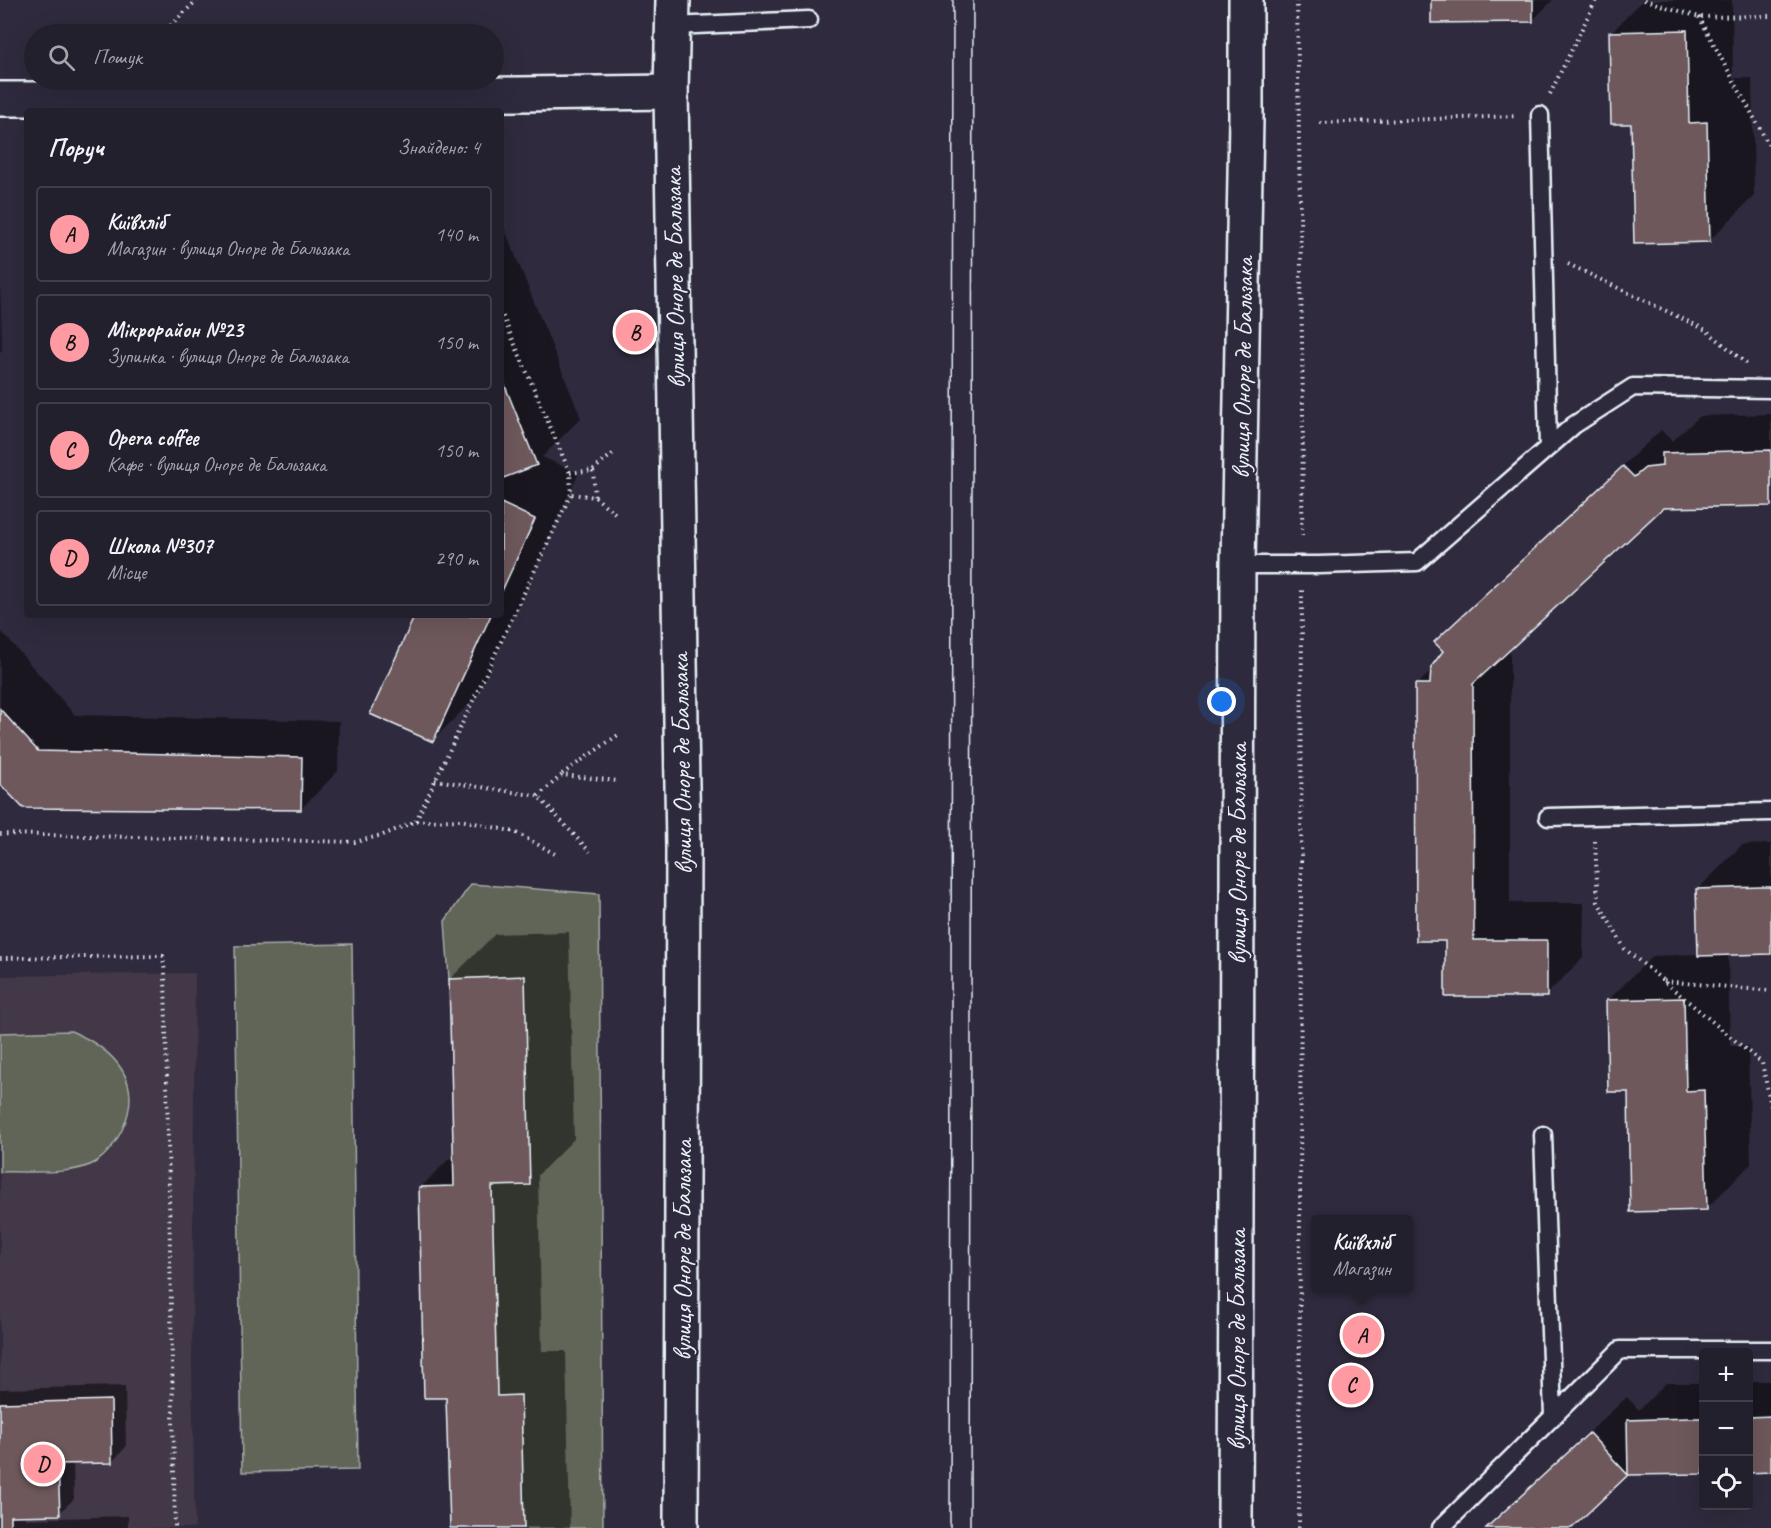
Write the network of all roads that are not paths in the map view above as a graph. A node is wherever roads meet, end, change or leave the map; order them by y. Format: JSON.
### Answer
{"nodes":[{"id":1,"x":1246,"y":0,"type":"edge"},
{"id":2,"x":672,"y":13,"type":"edge"},
{"id":3,"x":809,"y":20,"type":"dead end"},
{"id":4,"x":671,"y":92,"type":"junction"},
{"id":5,"x":0,"y":99,"type":"edge"},
{"id":6,"x":1540,"y":115,"type":"road end"},
{"id":7,"x":1771,"y":389,"type":"edge"},
{"id":8,"x":1548,"y":447,"type":"junction"},
{"id":9,"x":1238,"y":565,"type":"junction"},
{"id":10,"x":1771,"y":812,"type":"edge"},
{"id":11,"x":1548,"y":817,"type":"dead end"},
{"id":12,"x":1543,"y":1135,"type":"dead end"},
{"id":13,"x":1771,"y":1350,"type":"edge"},
{"id":14,"x":1553,"y":1416,"type":"junction"},
{"id":15,"x":681,"y":1528,"type":"edge"},
{"id":16,"x":1235,"y":1528,"type":"edge"},
{"id":17,"x":1441,"y":1528,"type":"edge"}],
"edges":[{"from":1,"to":9,"type":"street","name":"вулиця Оноре де Бальзака"},
{"from":2,"to":3,"type":"lane"},
{"from":2,"to":4,"type":"street","name":"вулиця Оноре де Бальзака"},
{"from":4,"to":5,"type":"street"},
{"from":4,"to":15,"type":"street","name":"вулиця Оноре де Бальзака"},
{"from":6,"to":8,"type":"lane"},
{"from":7,"to":8,"type":"lane"},
{"from":8,"to":9,"type":"lane"},
{"from":9,"to":16,"type":"street","name":"вулиця Оноре де Бальзака"},
{"from":10,"to":11,"type":"lane"},
{"from":12,"to":14,"type":"lane"},
{"from":13,"to":14,"type":"lane"},
{"from":14,"to":17,"type":"lane"}]}
